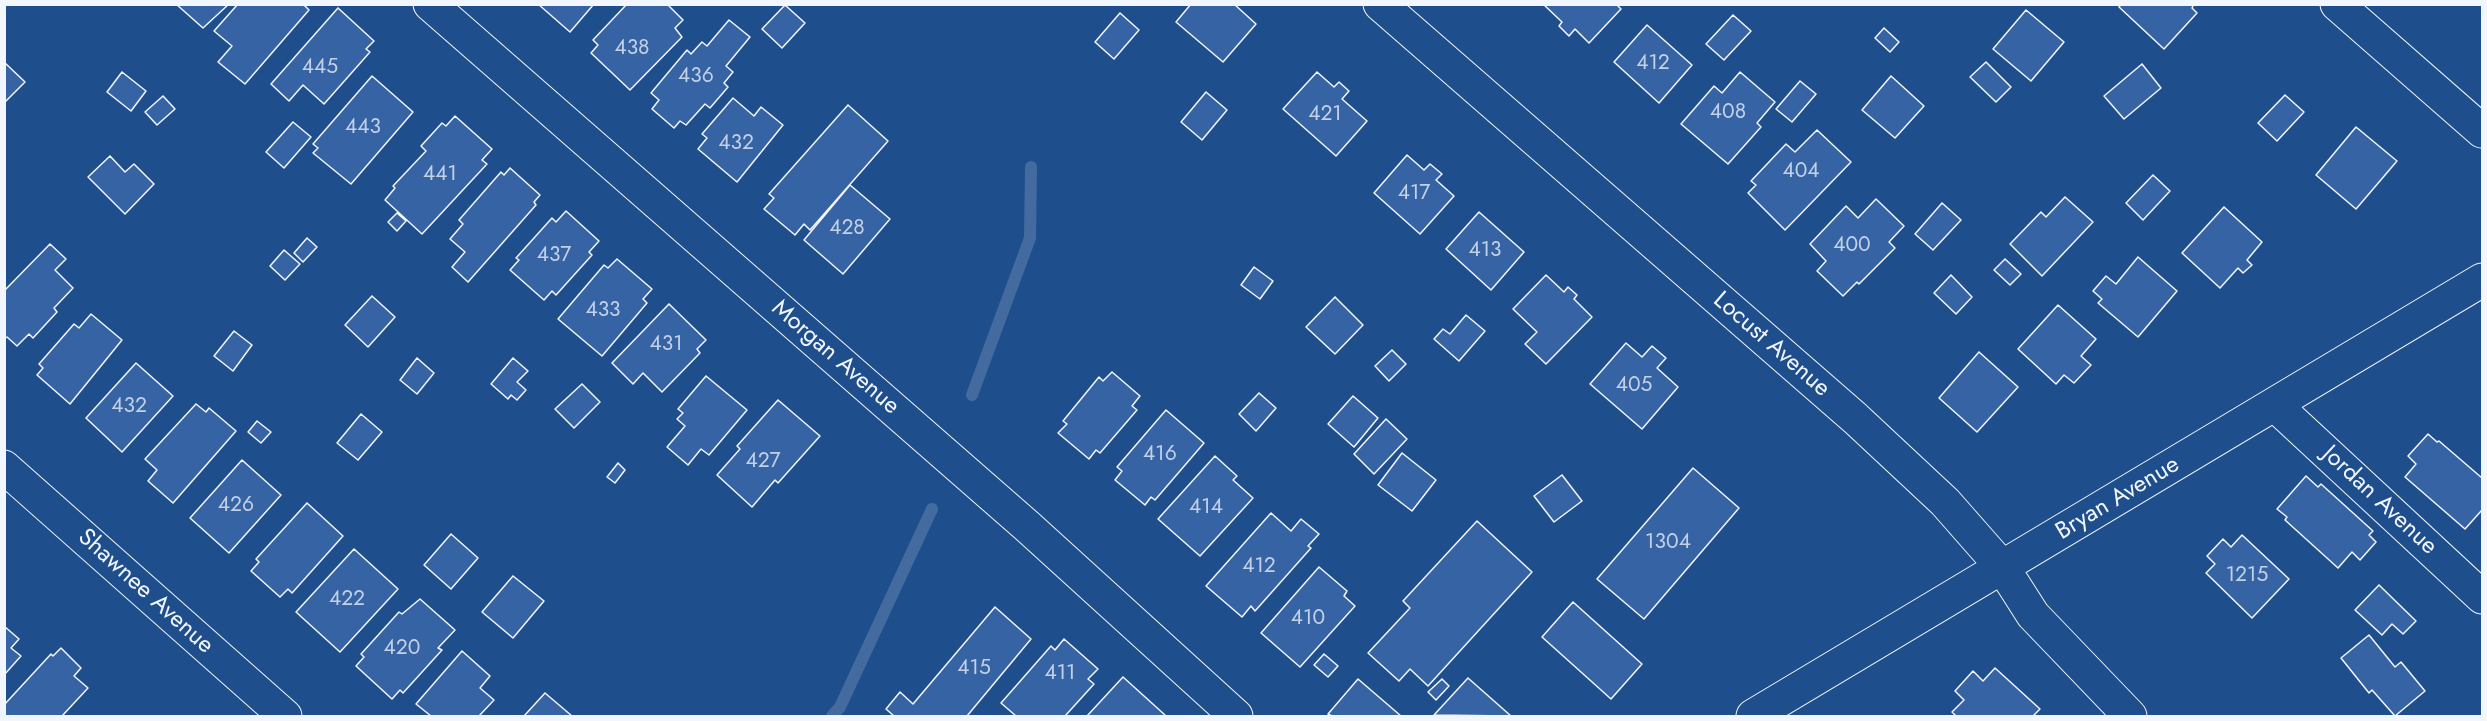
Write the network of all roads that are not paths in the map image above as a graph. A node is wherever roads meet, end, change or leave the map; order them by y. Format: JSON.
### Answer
{"nodes":[{"id":1,"x":430,"y":4,"type":"edge"},
{"id":2,"x":1380,"y":4,"type":"edge"},
{"id":3,"x":2337,"y":4,"type":"edge"},
{"id":4,"x":2482,"y":131,"type":"edge"},
{"id":5,"x":2482,"y":280,"type":"edge"},
{"id":6,"x":2275,"y":405,"type":"junction"},
{"id":7,"x":4,"y":467,"type":"edge"},
{"id":8,"x":2003,"y":568,"type":"junction"},
{"id":9,"x":2482,"y":597,"type":"edge"},
{"id":10,"x":285,"y":717,"type":"edge"},
{"id":11,"x":1236,"y":717,"type":"edge"},
{"id":12,"x":1753,"y":717,"type":"edge"},
{"id":13,"x":2130,"y":717,"type":"edge"}],
"edges":[{"from":1,"to":11,"type":"street","name":"Morgan Avenue"},
{"from":2,"to":8,"type":"street","name":"Locust Avenue"},
{"from":3,"to":4,"type":"street"},
{"from":5,"to":6,"type":"street","name":"Bryan Avenue"},
{"from":6,"to":8,"type":"street","name":"Bryan Avenue"},
{"from":6,"to":9,"type":"street","name":"Jordan Avenue"},
{"from":7,"to":10,"type":"street","name":"Shawnee Avenue"},
{"from":8,"to":12,"type":"street","name":"Bryan Avenue"},
{"from":8,"to":13,"type":"street","name":"Locust Avenue"}]}
